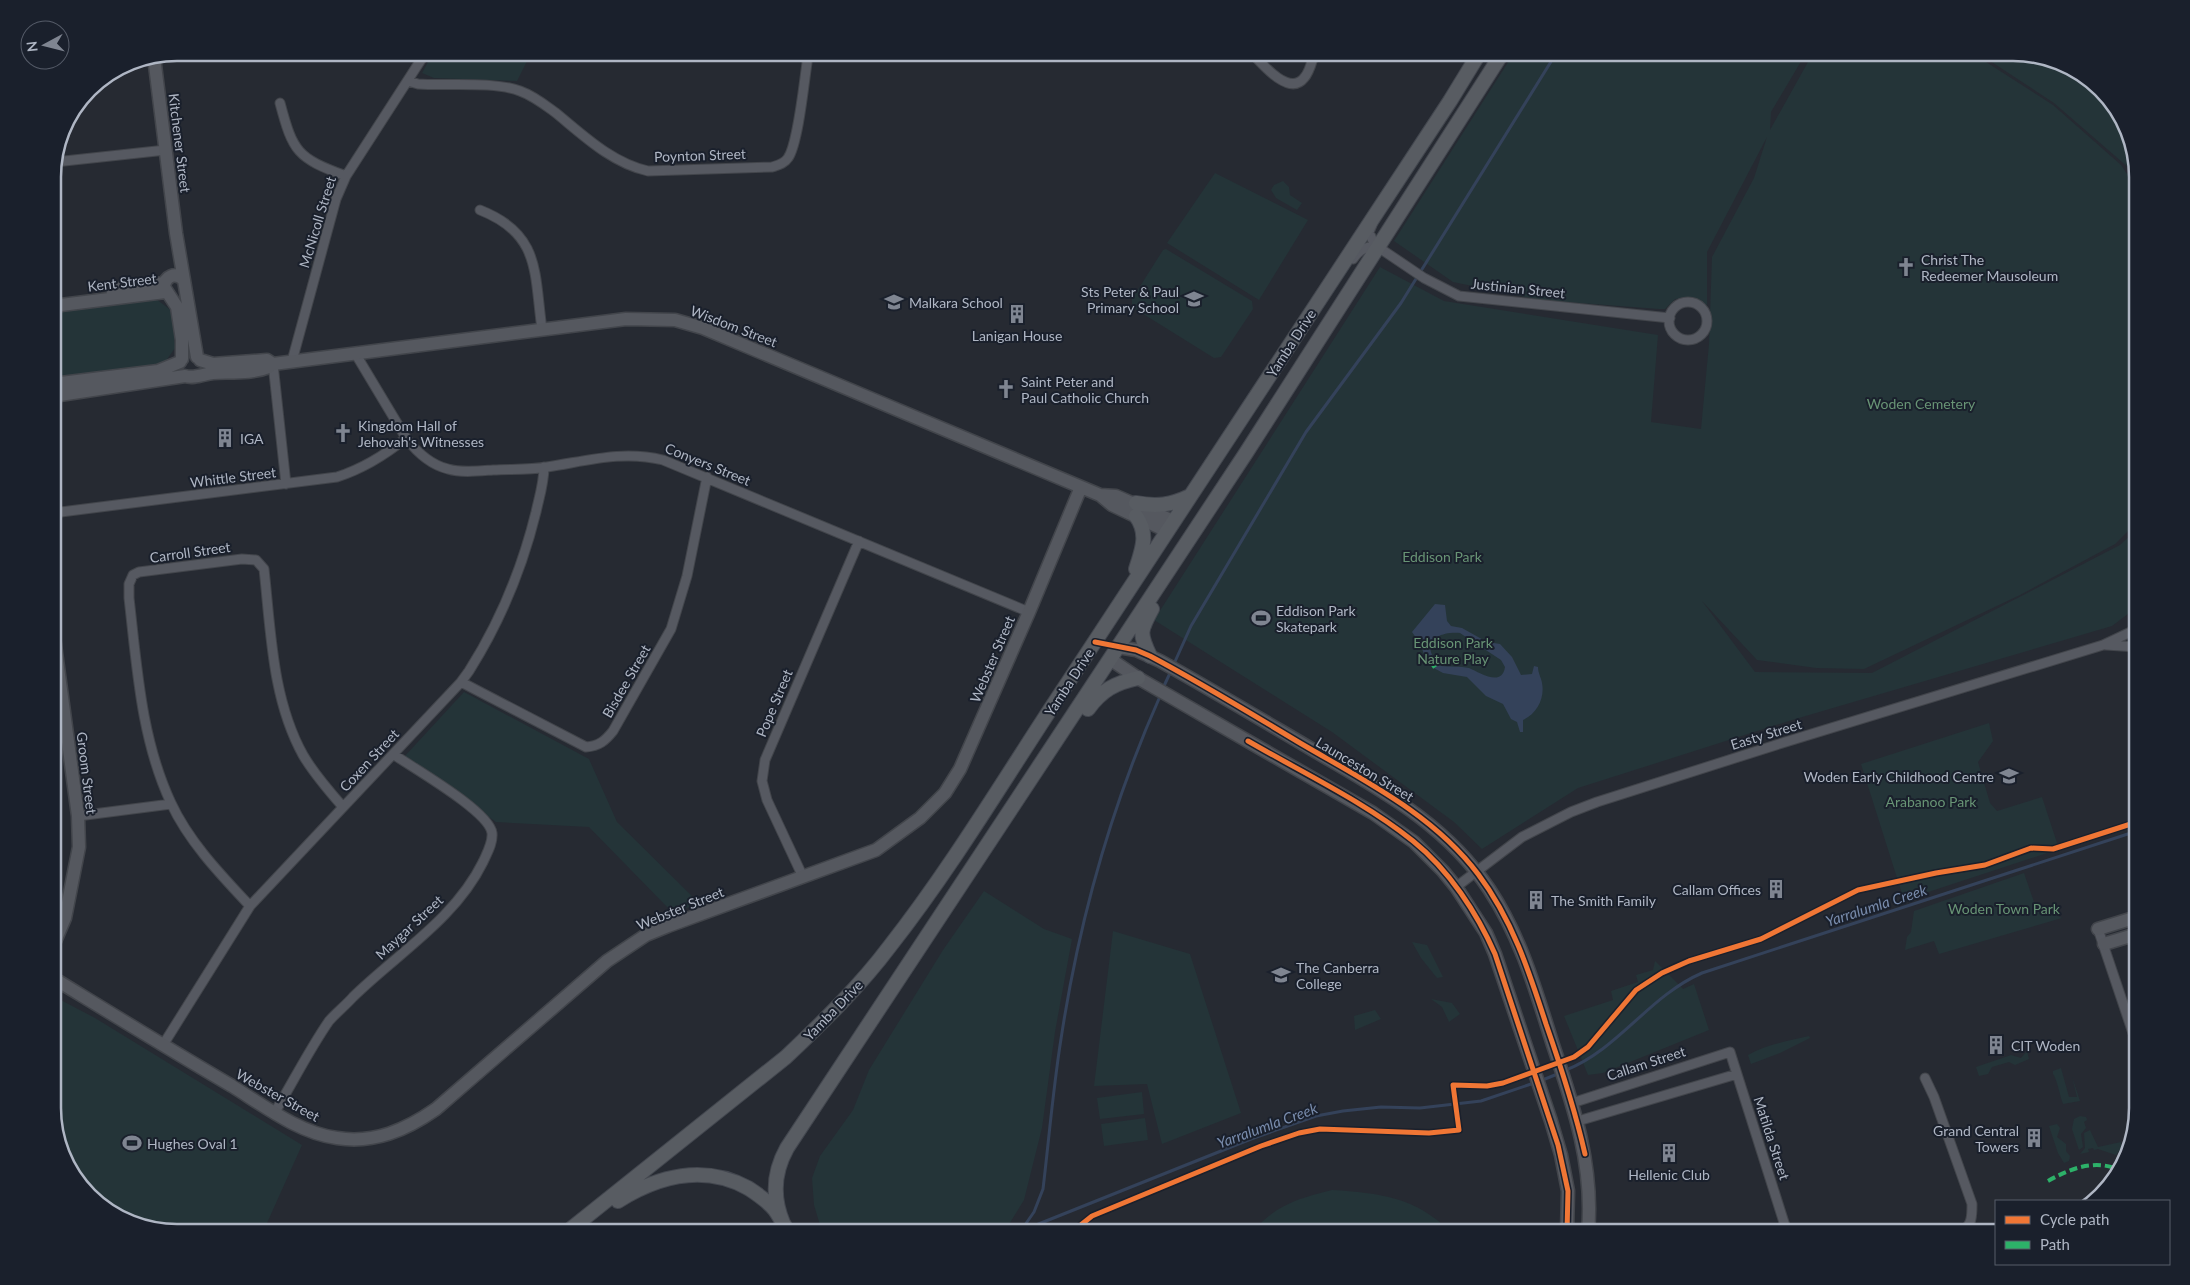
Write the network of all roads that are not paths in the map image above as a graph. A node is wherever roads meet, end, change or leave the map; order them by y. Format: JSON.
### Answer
{"nodes":[{"id":1,"x":420,"y":61,"type":"edge"},
{"id":2,"x":807,"y":61,"type":"edge"},
{"id":3,"x":1260,"y":61,"type":"edge"},
{"id":4,"x":1311,"y":61,"type":"edge"},
{"id":5,"x":1474,"y":61,"type":"edge"},
{"id":6,"x":1497,"y":61,"type":"edge"},
{"id":7,"x":155,"y":63,"type":"edge"},
{"id":8,"x":408,"y":80,"type":"junction"},
{"id":9,"x":280,"y":103,"type":"dead end"},
{"id":10,"x":166,"y":150,"type":"junction"},
{"id":11,"x":62,"y":161,"type":"edge"},
{"id":12,"x":346,"y":176,"type":"junction"},
{"id":13,"x":480,"y":210,"type":"dead end"},
{"id":14,"x":1378,"y":211,"type":"junction"},
{"id":15,"x":176,"y":233,"type":"junction"},
{"id":16,"x":1378,"y":247,"type":"junction"},
{"id":17,"x":1336,"y":274,"type":"junction"},
{"id":18,"x":185,"y":284,"type":"junction"},
{"id":19,"x":168,"y":287,"type":"junction"},
{"id":20,"x":61,"y":297,"type":"edge"},
{"id":21,"x":61,"y":305,"type":"edge"},
{"id":22,"x":1670,"y":318,"type":"junction"},
{"id":23,"x":542,"y":329,"type":"junction"},
{"id":24,"x":355,"y":353,"type":"junction"},
{"id":25,"x":199,"y":359,"type":"junction"},
{"id":26,"x":181,"y":361,"type":"junction"},
{"id":27,"x":292,"y":361,"type":"junction"},
{"id":28,"x":273,"y":364,"type":"junction"},
{"id":29,"x":190,"y":376,"type":"junction"},
{"id":30,"x":61,"y":383,"type":"edge"},
{"id":31,"x":61,"y":395,"type":"edge"},
{"id":32,"x":406,"y":438,"type":"junction"},
{"id":33,"x":544,"y":467,"type":"junction"},
{"id":34,"x":707,"y":477,"type":"junction"},
{"id":35,"x":286,"y":484,"type":"junction"},
{"id":36,"x":1081,"y":487,"type":"junction"},
{"id":37,"x":1190,"y":496,"type":"junction"},
{"id":38,"x":1136,"y":510,"type":"junction"},
{"id":39,"x":61,"y":512,"type":"edge"},
{"id":40,"x":1170,"y":526,"type":"junction"},
{"id":41,"x":1189,"y":540,"type":"junction"},
{"id":42,"x":859,"y":542,"type":"junction"},
{"id":43,"x":1166,"y":574,"type":"junction"},
{"id":44,"x":1128,"y":591,"type":"junction"},
{"id":45,"x":1029,"y":612,"type":"junction"},
{"id":46,"x":2129,"y":633,"type":"edge"},
{"id":47,"x":1095,"y":642,"type":"junction"},
{"id":48,"x":2103,"y":645,"type":"junction"},
{"id":49,"x":1118,"y":647,"type":"junction"},
{"id":50,"x":2129,"y":647,"type":"edge"},
{"id":51,"x":1155,"y":658,"type":"junction"},
{"id":52,"x":1110,"y":659,"type":"junction"},
{"id":53,"x":461,"y":682,"type":"junction"},
{"id":54,"x":1144,"y":682,"type":"junction"},
{"id":55,"x":61,"y":690,"type":"edge"},
{"id":56,"x":1051,"y":749,"type":"junction"},
{"id":57,"x":393,"y":754,"type":"junction"},
{"id":58,"x":171,"y":804,"type":"junction"},
{"id":59,"x":343,"y":807,"type":"junction"},
{"id":60,"x":78,"y":816,"type":"junction"},
{"id":61,"x":1477,"y":872,"type":"junction"},
{"id":62,"x":803,"y":877,"type":"junction"},
{"id":63,"x":1456,"y":888,"type":"junction"},
{"id":64,"x":250,"y":906,"type":"junction"},
{"id":65,"x":2129,"y":920,"type":"edge"},
{"id":66,"x":61,"y":927,"type":"edge"},
{"id":67,"x":2098,"y":929,"type":"joint"},
{"id":68,"x":2129,"y":937,"type":"edge"},
{"id":69,"x":2104,"y":944,"type":"junction"},
{"id":70,"x":61,"y":983,"type":"edge"},
{"id":71,"x":2129,"y":1019,"type":"edge"},
{"id":72,"x":163,"y":1045,"type":"junction"},
{"id":73,"x":1730,"y":1052,"type":"joint"},
{"id":74,"x":1737,"y":1074,"type":"junction"},
{"id":75,"x":1926,"y":1078,"type":"dead end"},
{"id":76,"x":1572,"y":1103,"type":"junction"},
{"id":77,"x":275,"y":1112,"type":"junction"},
{"id":78,"x":1578,"y":1121,"type":"junction"},
{"id":79,"x":578,"y":1224,"type":"edge"},
{"id":80,"x":581,"y":1224,"type":"edge"},
{"id":81,"x":783,"y":1224,"type":"edge"},
{"id":82,"x":784,"y":1224,"type":"edge"},
{"id":83,"x":1567,"y":1224,"type":"edge"},
{"id":84,"x":1588,"y":1224,"type":"edge"},
{"id":85,"x":1784,"y":1224,"type":"edge"},
{"id":86,"x":1970,"y":1224,"type":"edge"}],
"edges":[{"from":1,"to":8,"type":"street","name":"McNicoll Street"},
{"from":2,"to":8,"type":"street","name":"Poynton Street"},
{"from":3,"to":4,"type":"street"},
{"from":5,"to":14,"type":"main road","name":"Yamba Drive"},
{"from":6,"to":16,"type":"main road","name":"Yamba Drive"},
{"from":7,"to":10,"type":"main road","name":"Kitchener Street"},
{"from":8,"to":12,"type":"street","name":"McNicoll Street"},
{"from":9,"to":12,"type":"street"},
{"from":10,"to":11,"type":"street"},
{"from":10,"to":15,"type":"main road","name":"Kitchener Street"},
{"from":12,"to":27,"type":"street","name":"McNicoll Street"},
{"from":13,"to":23,"type":"street"},
{"from":14,"to":16,"type":"street"},
{"from":14,"to":17,"type":"main road","name":"Yamba Drive"},
{"from":15,"to":18,"type":"main road","name":"Kitchener Street"},
{"from":15,"to":19,"type":"main road","name":"Kitchener Street"},
{"from":16,"to":17,"type":"street"},
{"from":16,"to":22,"type":"street","name":"Justinian Street"},
{"from":16,"to":41,"type":"main road","name":"Yamba Drive"},
{"from":17,"to":37,"type":"main road","name":"Yamba Drive"},
{"from":18,"to":19,"type":"main road"},
{"from":18,"to":19,"type":"main road"},
{"from":18,"to":25,"type":"main road","name":"Kitchener Street"},
{"from":19,"to":20,"type":"main road","name":"Kent Street"},
{"from":19,"to":21,"type":"main road","name":"Kent Street"},
{"from":19,"to":26,"type":"main road","name":"Kitchener Street"},
{"from":22,"to":22,"type":"street"},
{"from":23,"to":24,"type":"main road","name":"Wisdom Street"},
{"from":23,"to":36,"type":"main road","name":"Wisdom Street"},
{"from":24,"to":27,"type":"main road","name":"Wisdom Street"},
{"from":24,"to":32,"type":"street","name":"Conyers Street"},
{"from":25,"to":26,"type":"main road"},
{"from":25,"to":28,"type":"main road","name":"Wisdom Street"},
{"from":25,"to":29,"type":"main road"},
{"from":26,"to":29,"type":"main road"},
{"from":26,"to":30,"type":"main road"},
{"from":27,"to":28,"type":"main road","name":"Wisdom Street"},
{"from":28,"to":29,"type":"main road","name":"Wisdom Street"},
{"from":28,"to":35,"type":"street"},
{"from":29,"to":31,"type":"main road","name":"Wisdom Street"},
{"from":32,"to":33,"type":"street","name":"Conyers Street"},
{"from":32,"to":35,"type":"street","name":"Whittle Street"},
{"from":33,"to":34,"type":"street","name":"Conyers Street"},
{"from":33,"to":53,"type":"street","name":"Coxen Street"},
{"from":34,"to":42,"type":"street","name":"Conyers Street"},
{"from":34,"to":53,"type":"street","name":"Bisdee Street"},
{"from":35,"to":39,"type":"street","name":"Whittle Street"},
{"from":36,"to":38,"type":"main road","name":"Wisdom Street"},
{"from":36,"to":45,"type":"main road","name":"Webster Street"},
{"from":37,"to":38,"type":"main road"},
{"from":37,"to":40,"type":"main road","name":"Yamba Drive"},
{"from":38,"to":40,"type":"main road","name":"Wisdom Street"},
{"from":38,"to":44,"type":"main road"},
{"from":40,"to":41,"type":"main road"},
{"from":40,"to":44,"type":"main road","name":"Yamba Drive"},
{"from":41,"to":43,"type":"main road","name":"Yamba Drive"},
{"from":42,"to":45,"type":"street","name":"Conyers Street"},
{"from":42,"to":62,"type":"street","name":"Pope Street"},
{"from":43,"to":49,"type":"main road","name":"Yamba Drive"},
{"from":43,"to":51,"type":"main road"},
{"from":44,"to":47,"type":"main road","name":"Yamba Drive"},
{"from":45,"to":62,"type":"main road","name":"Webster Street"},
{"from":46,"to":48,"type":"street","name":"Easty Street"},
{"from":47,"to":49,"type":"main road"},
{"from":47,"to":52,"type":"main road"},
{"from":47,"to":79,"type":"main road","name":"Yamba Drive"},
{"from":48,"to":50,"type":"street","name":"Easty Street"},
{"from":48,"to":61,"type":"street","name":"Easty Street"},
{"from":49,"to":51,"type":"main road","name":"Launceston Street"},
{"from":49,"to":52,"type":"main road","name":"Yamba Drive"},
{"from":51,"to":61,"type":"main road","name":"Launceston Street"},
{"from":52,"to":54,"type":"main road"},
{"from":52,"to":56,"type":"main road","name":"Yamba Drive"},
{"from":53,"to":57,"type":"street","name":"Coxen Street"},
{"from":54,"to":56,"type":"main road"},
{"from":54,"to":63,"type":"main road"},
{"from":55,"to":60,"type":"main road","name":"Groom Street"},
{"from":56,"to":82,"type":"main road","name":"Yamba Drive"},
{"from":57,"to":59,"type":"street","name":"Coxen Street"},
{"from":57,"to":77,"type":"street","name":"Maygar Street"},
{"from":58,"to":59,"type":"street","name":"Carroll Street"},
{"from":58,"to":60,"type":"street"},
{"from":58,"to":64,"type":"street","name":"Carroll Street"},
{"from":59,"to":64,"type":"street","name":"Coxen Street"},
{"from":60,"to":66,"type":"main road","name":"Groom Street"},
{"from":61,"to":63,"type":"street","name":"Easty Street"},
{"from":61,"to":76,"type":"main road","name":"Launceston Street"},
{"from":62,"to":77,"type":"main road","name":"Webster Street"},
{"from":63,"to":83,"type":"main road"},
{"from":64,"to":72,"type":"street","name":"Coxen Street"},
{"from":65,"to":67,"type":"main road"},
{"from":67,"to":69,"type":"street"},
{"from":68,"to":69,"type":"main road"},
{"from":69,"to":71,"type":"street"},
{"from":70,"to":72,"type":"main road","name":"Webster Street"},
{"from":72,"to":77,"type":"main road","name":"Webster Street"},
{"from":73,"to":74,"type":"street","name":"Matilda Street"},
{"from":73,"to":76,"type":"street","name":"Callam Street"},
{"from":74,"to":78,"type":"street"},
{"from":74,"to":85,"type":"street","name":"Matilda Street"},
{"from":75,"to":86,"type":"street"},
{"from":76,"to":78,"type":"main road","name":"Launceston Street"},
{"from":78,"to":84,"type":"main road","name":"Launceston Street"},
{"from":80,"to":81,"type":"main road"}]}
